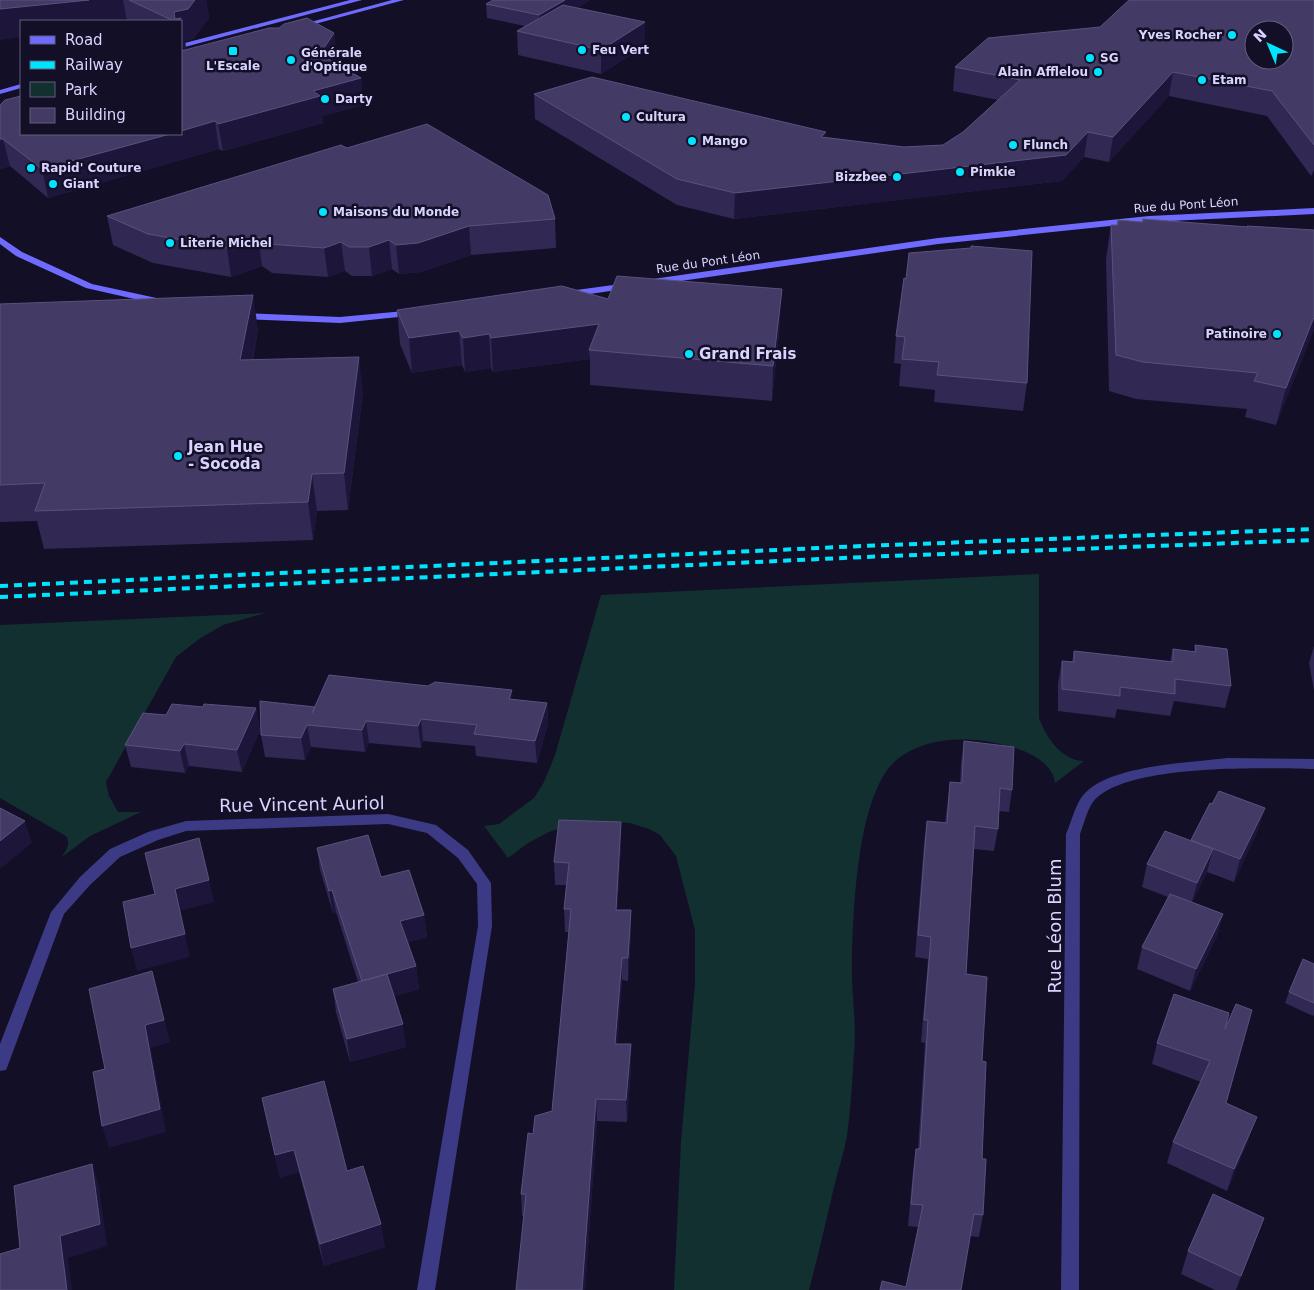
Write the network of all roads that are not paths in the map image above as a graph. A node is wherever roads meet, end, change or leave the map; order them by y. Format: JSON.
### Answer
{"nodes":[{"id":1,"x":358,"y":0,"type":"edge"},
{"id":2,"x":400,"y":0,"type":"edge"},
{"id":3,"x":292,"y":28,"type":"edge"},
{"id":4,"x":182,"y":46,"type":"edge"},
{"id":5,"x":20,"y":86,"type":"edge"},
{"id":6,"x":0,"y":92,"type":"edge"},
{"id":7,"x":1314,"y":211,"type":"edge"},
{"id":8,"x":0,"y":240,"type":"edge"},
{"id":9,"x":558,"y":296,"type":"edge"},
{"id":10,"x":169,"y":304,"type":"edge"},
{"id":11,"x":424,"y":312,"type":"edge"},
{"id":12,"x":232,"y":314,"type":"edge"},
{"id":13,"x":1314,"y":764,"type":"edge"},
{"id":14,"x":0,"y":1065,"type":"edge"},
{"id":15,"x":426,"y":1290,"type":"edge"},
{"id":16,"x":1070,"y":1290,"type":"edge"}],
"edges":[{"from":1,"to":4,"type":"street"},
{"from":2,"to":3,"type":"street"},
{"from":5,"to":6,"type":"street"},
{"from":7,"to":9,"type":"street","name":"Rue du Pont Léon"},
{"from":8,"to":10,"type":"street"},
{"from":11,"to":12,"type":"street"},
{"from":13,"to":16,"type":"street","name":"Rue Léon Blum"},
{"from":14,"to":15,"type":"street","name":"Rue Vincent Auriol"}]}
